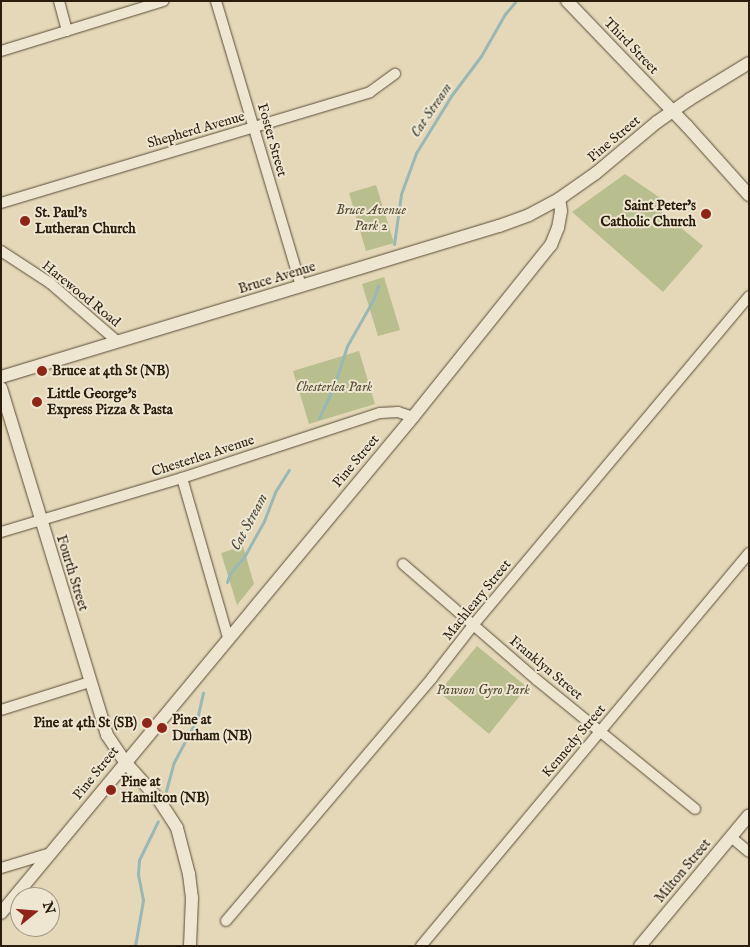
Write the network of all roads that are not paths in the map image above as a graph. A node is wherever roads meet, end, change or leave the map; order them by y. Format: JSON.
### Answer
{"nodes":[{"id":1,"x":59,"y":1,"type":"edge"},
{"id":2,"x":164,"y":1,"type":"edge"},
{"id":3,"x":216,"y":1,"type":"edge"},
{"id":4,"x":568,"y":1,"type":"edge"},
{"id":5,"x":67,"y":30,"type":"junction"},
{"id":6,"x":1,"y":50,"type":"edge"},
{"id":7,"x":749,"y":63,"type":"edge"},
{"id":8,"x":395,"y":74,"type":"dead end"},
{"id":9,"x":672,"y":111,"type":"junction"},
{"id":10,"x":254,"y":127,"type":"junction"},
{"id":11,"x":749,"y":195,"type":"edge"},
{"id":12,"x":558,"y":199,"type":"junction"},
{"id":13,"x":1,"y":204,"type":"edge"},
{"id":14,"x":1,"y":251,"type":"edge"},
{"id":15,"x":300,"y":286,"type":"junction"},
{"id":16,"x":749,"y":296,"type":"edge"},
{"id":17,"x":118,"y":342,"type":"junction"},
{"id":18,"x":1,"y":377,"type":"edge"},
{"id":19,"x":1,"y":388,"type":"edge"},
{"id":20,"x":413,"y":417,"type":"junction"},
{"id":21,"x":182,"y":478,"type":"junction"},
{"id":22,"x":41,"y":520,"type":"junction"},
{"id":23,"x":1,"y":532,"type":"edge"},
{"id":24,"x":749,"y":553,"type":"edge"},
{"id":25,"x":404,"y":564,"type":"dead end"},
{"id":26,"x":474,"y":624,"type":"junction"},
{"id":27,"x":228,"y":637,"type":"junction"},
{"id":28,"x":90,"y":682,"type":"junction"},
{"id":29,"x":1,"y":710,"type":"edge"},
{"id":30,"x":600,"y":731,"type":"junction"},
{"id":31,"x":125,"y":762,"type":"junction"},
{"id":32,"x":696,"y":809,"type":"dead end"},
{"id":33,"x":749,"y":815,"type":"edge"},
{"id":34,"x":731,"y":836,"type":"junction"},
{"id":35,"x":51,"y":852,"type":"junction"},
{"id":36,"x":749,"y":852,"type":"edge"},
{"id":37,"x":1,"y":868,"type":"edge"},
{"id":38,"x":1,"y":913,"type":"edge"},
{"id":39,"x":226,"y":921,"type":"dead end"},
{"id":40,"x":190,"y":946,"type":"edge"},
{"id":41,"x":421,"y":946,"type":"edge"},
{"id":42,"x":640,"y":946,"type":"edge"}],
"edges":[{"from":1,"to":5,"type":"street"},
{"from":2,"to":5,"type":"street"},
{"from":3,"to":10,"type":"street","name":"Foster Street"},
{"from":4,"to":9,"type":"street","name":"Third Street"},
{"from":5,"to":6,"type":"street"},
{"from":7,"to":9,"type":"street","name":"Pine Street"},
{"from":8,"to":10,"type":"street","name":"Shepherd Avenue"},
{"from":9,"to":11,"type":"street","name":"Third Street"},
{"from":9,"to":12,"type":"street","name":"Pine Street"},
{"from":10,"to":13,"type":"street","name":"Shepherd Avenue"},
{"from":10,"to":15,"type":"street","name":"Foster Street"},
{"from":12,"to":15,"type":"street","name":"Bruce Avenue"},
{"from":12,"to":20,"type":"street","name":"Pine Street"},
{"from":14,"to":17,"type":"street","name":"Harewood Road"},
{"from":15,"to":17,"type":"street","name":"Bruce Avenue"},
{"from":16,"to":26,"type":"street","name":"Machleary Street"},
{"from":17,"to":18,"type":"street","name":"Bruce Avenue"},
{"from":19,"to":22,"type":"street","name":"Fourth Street"},
{"from":20,"to":21,"type":"street","name":"Chesterlea Avenue"},
{"from":20,"to":27,"type":"street","name":"Pine Street"},
{"from":21,"to":22,"type":"street","name":"Chesterlea Avenue"},
{"from":21,"to":27,"type":"street"},
{"from":22,"to":23,"type":"street","name":"Chesterlea Avenue"},
{"from":22,"to":28,"type":"street","name":"Fourth Street"},
{"from":24,"to":30,"type":"street","name":"Kennedy Street"},
{"from":25,"to":26,"type":"street","name":"Franklyn Street"},
{"from":26,"to":30,"type":"street","name":"Franklyn Street"},
{"from":26,"to":39,"type":"street","name":"Machleary Street"},
{"from":27,"to":31,"type":"street","name":"Pine Street"},
{"from":28,"to":29,"type":"street"},
{"from":28,"to":31,"type":"street","name":"Fourth Street"},
{"from":30,"to":32,"type":"street","name":"Franklyn Street"},
{"from":30,"to":41,"type":"street","name":"Kennedy Street"},
{"from":31,"to":35,"type":"street","name":"Pine Street"},
{"from":31,"to":40,"type":"street","name":"Fourth Street"},
{"from":33,"to":34,"type":"street","name":"Milton Street"},
{"from":34,"to":36,"type":"street"},
{"from":34,"to":42,"type":"street","name":"Milton Street"},
{"from":35,"to":37,"type":"street"},
{"from":35,"to":38,"type":"street","name":"Pine Street"}]}
